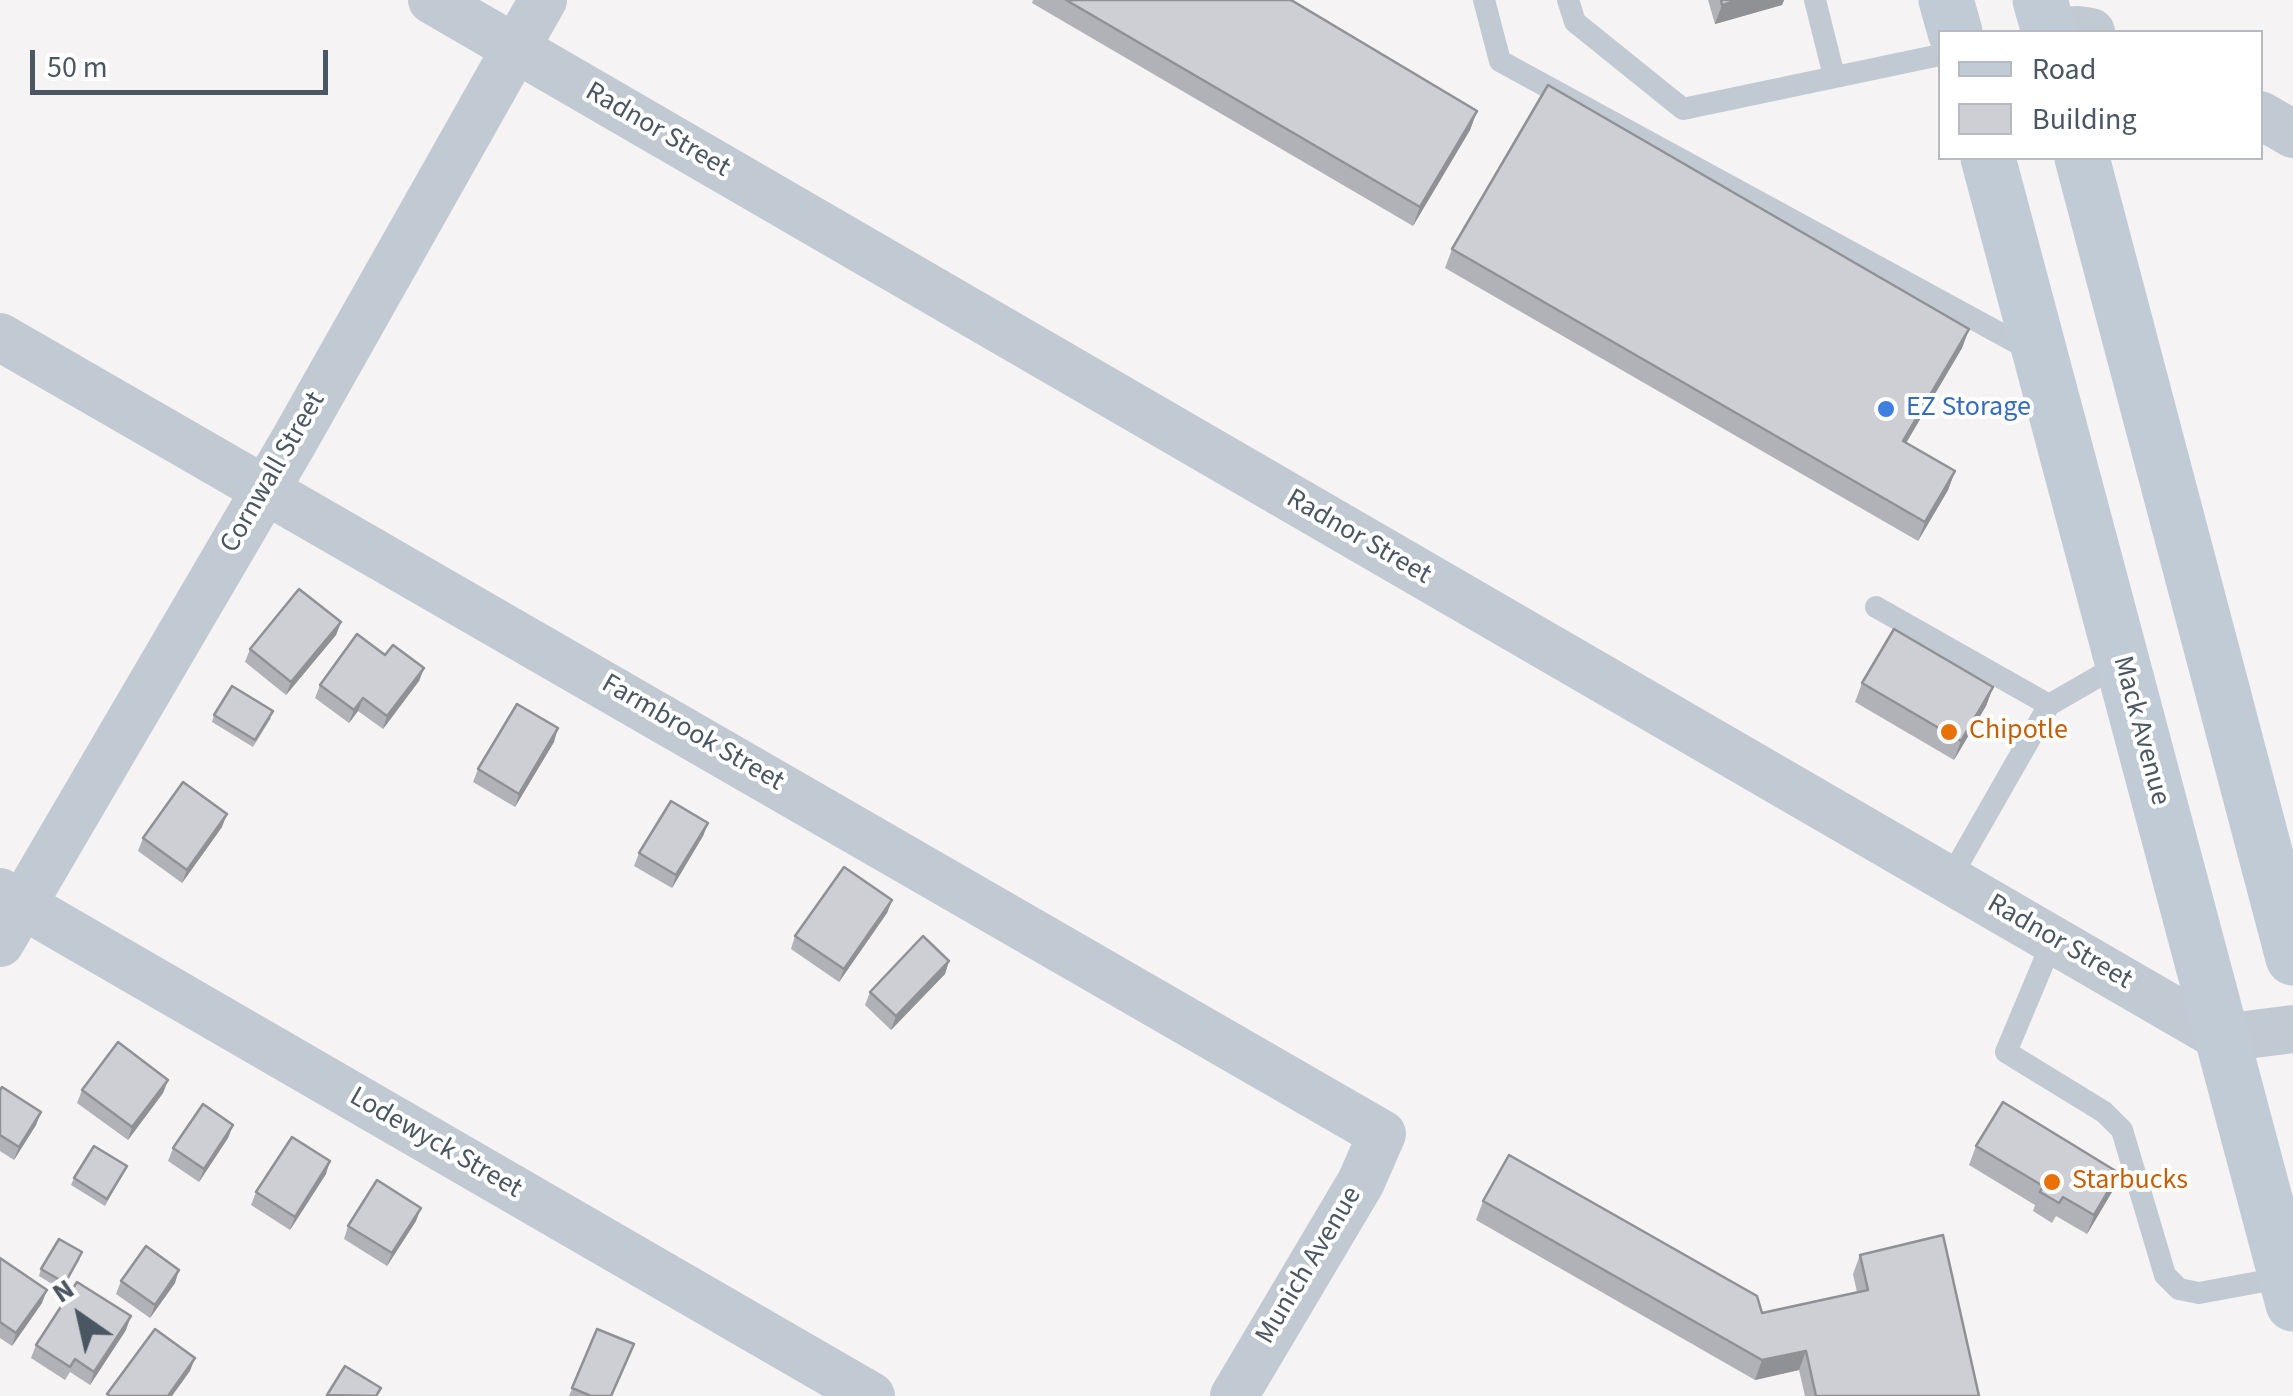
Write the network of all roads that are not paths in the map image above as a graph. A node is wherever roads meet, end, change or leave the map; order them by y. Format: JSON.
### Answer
{"nodes":[{"id":1,"x":432,"y":0,"type":"edge"},
{"id":2,"x":543,"y":0,"type":"edge"},
{"id":3,"x":1484,"y":0,"type":"edge"},
{"id":4,"x":1568,"y":0,"type":"edge"},
{"id":5,"x":1815,"y":0,"type":"edge"},
{"id":6,"x":1946,"y":0,"type":"edge"},
{"id":7,"x":2040,"y":0,"type":"edge"},
{"id":8,"x":1954,"y":30,"type":"edge"},
{"id":9,"x":2048,"y":30,"type":"edge"},
{"id":10,"x":516,"y":48,"type":"junction"},
{"id":11,"x":1938,"y":55,"type":"edge"},
{"id":12,"x":1834,"y":76,"type":"junction"},
{"id":13,"x":2263,"y":118,"type":"edge"},
{"id":14,"x":2293,"y":134,"type":"edge"},
{"id":15,"x":1989,"y":160,"type":"edge"},
{"id":16,"x":2083,"y":160,"type":"edge"},
{"id":17,"x":0,"y":337,"type":"edge"},
{"id":18,"x":2041,"y":356,"type":"junction"},
{"id":19,"x":264,"y":489,"type":"junction"},
{"id":20,"x":1876,"y":607,"type":"dead end"},
{"id":21,"x":2122,"y":663,"type":"junction"},
{"id":22,"x":2049,"y":706,"type":"junction"},
{"id":23,"x":1949,"y":880,"type":"junction"},
{"id":24,"x":7,"y":913,"type":"edge"},
{"id":25,"x":2053,"y":940,"type":"junction"},
{"id":26,"x":2293,"y":958,"type":"edge"},
{"id":27,"x":2293,"y":1029,"type":"edge"},
{"id":28,"x":2222,"y":1038,"type":"junction"},
{"id":29,"x":1382,"y":1134,"type":"joint"},
{"id":30,"x":2290,"y":1291,"type":"edge"},
{"id":31,"x":870,"y":1396,"type":"edge"},
{"id":32,"x":1234,"y":1396,"type":"edge"}],
"edges":[{"from":1,"to":10,"type":"street","name":"Radnor Street"},
{"from":2,"to":10,"type":"street","name":"Cornwall Street"},
{"from":3,"to":18,"type":"lane"},
{"from":4,"to":12,"type":"lane"},
{"from":5,"to":12,"type":"lane"},
{"from":6,"to":8,"type":"main road"},
{"from":7,"to":9,"type":"main road"},
{"from":10,"to":19,"type":"street","name":"Cornwall Street"},
{"from":10,"to":23,"type":"street","name":"Radnor Street"},
{"from":11,"to":12,"type":"lane"},
{"from":13,"to":14,"type":"street"},
{"from":15,"to":18,"type":"main road","name":"Mack Avenue"},
{"from":16,"to":26,"type":"main road"},
{"from":17,"to":19,"type":"street","name":"Farmbrook Street"},
{"from":18,"to":21,"type":"main road","name":"Mack Avenue"},
{"from":19,"to":24,"type":"street","name":"Cornwall Street"},
{"from":19,"to":29,"type":"street","name":"Farmbrook Street"},
{"from":20,"to":22,"type":"lane"},
{"from":21,"to":22,"type":"lane"},
{"from":21,"to":28,"type":"main road","name":"Mack Avenue"},
{"from":22,"to":23,"type":"lane"},
{"from":23,"to":25,"type":"street","name":"Radnor Street"},
{"from":24,"to":31,"type":"street","name":"Lodewyck Street"},
{"from":25,"to":28,"type":"street","name":"Radnor Street"},
{"from":25,"to":30,"type":"lane"},
{"from":27,"to":28,"type":"street"},
{"from":28,"to":30,"type":"main road","name":"Mack Avenue"},
{"from":29,"to":32,"type":"street","name":"Munich Avenue"}]}
